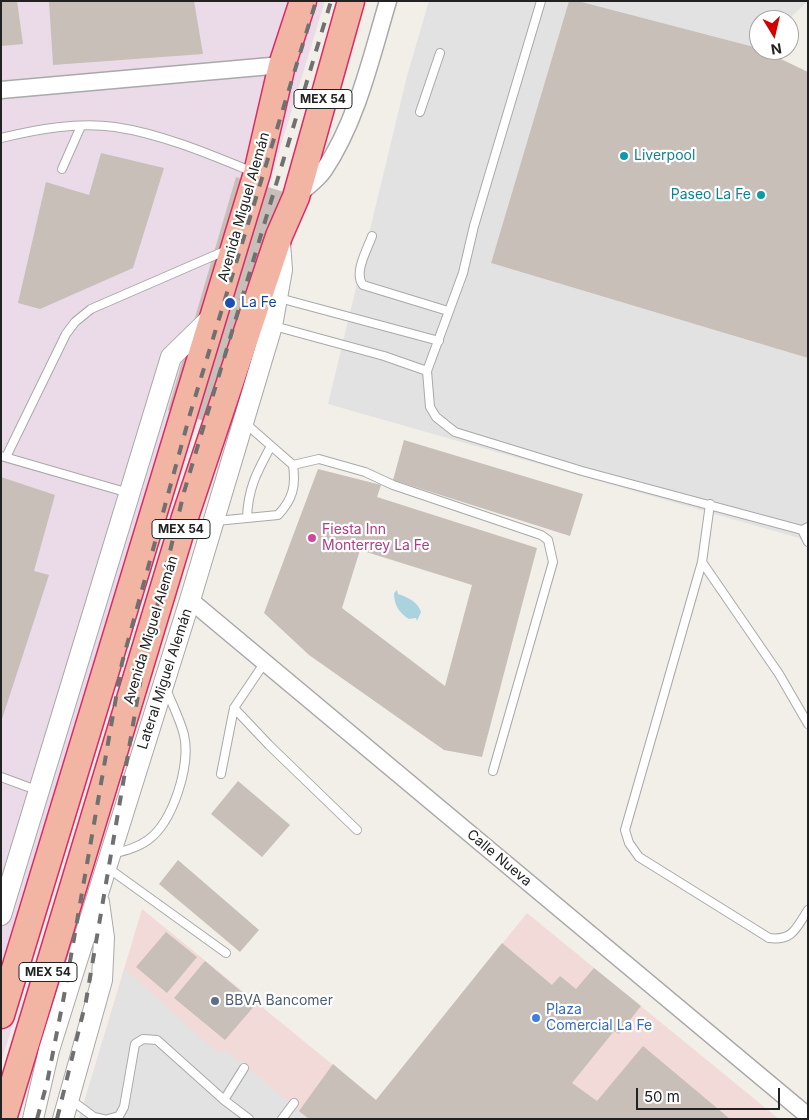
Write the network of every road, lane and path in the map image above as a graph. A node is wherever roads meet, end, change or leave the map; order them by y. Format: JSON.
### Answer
{"nodes":[{"id":1,"x":303,"y":1,"type":"edge"},
{"id":2,"x":351,"y":1,"type":"edge"},
{"id":3,"x":388,"y":1,"type":"edge"},
{"id":4,"x":541,"y":1,"type":"edge"},
{"id":5,"x":440,"y":53,"type":"dead end"},
{"id":6,"x":282,"y":64,"type":"junction"},
{"id":7,"x":1,"y":90,"type":"edge"},
{"id":8,"x":420,"y":112,"type":"dead end"},
{"id":9,"x":82,"y":126,"type":"junction"},
{"id":10,"x":1,"y":138,"type":"edge"},
{"id":11,"x":62,"y":169,"type":"dead end"},
{"id":12,"x":257,"y":173,"type":"junction"},
{"id":13,"x":296,"y":197,"type":"junction"},
{"id":14,"x":279,"y":236,"type":"junction"},
{"id":15,"x":372,"y":236,"type":"dead end"},
{"id":16,"x":233,"y":248,"type":"junction"},
{"id":17,"x":278,"y":298,"type":"junction"},
{"id":18,"x":448,"y":310,"type":"junction"},
{"id":19,"x":212,"y":317,"type":"junction"},
{"id":20,"x":272,"y":326,"type":"junction"},
{"id":21,"x":439,"y":341,"type":"junction"},
{"id":22,"x":427,"y":371,"type":"junction"},
{"id":23,"x":243,"y":422,"type":"junction"},
{"id":24,"x":271,"y":446,"type":"junction"},
{"id":25,"x":4,"y":456,"type":"edge"},
{"id":26,"x":293,"y":465,"type":"junction"},
{"id":27,"x":130,"y":494,"type":"junction"},
{"id":28,"x":710,"y":504,"type":"junction"},
{"id":29,"x":247,"y":518,"type":"junction"},
{"id":30,"x":214,"y":521,"type":"junction"},
{"id":31,"x":805,"y":528,"type":"edge"},
{"id":32,"x":808,"y":542,"type":"edge"},
{"id":33,"x":702,"y":562,"type":"junction"},
{"id":34,"x":190,"y":600,"type":"junction"},
{"id":35,"x":264,"y":662,"type":"junction"},
{"id":36,"x":163,"y":683,"type":"junction"},
{"id":37,"x":234,"y":708,"type":"junction"},
{"id":38,"x":808,"y":724,"type":"edge"},
{"id":39,"x":493,"y":771,"type":"dead end"},
{"id":40,"x":221,"y":774,"type":"dead end"},
{"id":41,"x":1,"y":777,"type":"edge"},
{"id":42,"x":39,"y":791,"type":"junction"},
{"id":43,"x":357,"y":830,"type":"dead end"},
{"id":44,"x":108,"y":861,"type":"junction"},
{"id":45,"x":98,"y":896,"type":"junction"},
{"id":46,"x":808,"y":910,"type":"edge"},
{"id":47,"x":1,"y":915,"type":"edge"},
{"id":48,"x":226,"y":953,"type":"dead end"},
{"id":49,"x":1,"y":1015,"type":"edge"},
{"id":50,"x":244,"y":1068,"type":"dead end"},
{"id":51,"x":70,"y":1100,"type":"junction"},
{"id":52,"x":224,"y":1100,"type":"junction"},
{"id":53,"x":294,"y":1103,"type":"dead end"},
{"id":54,"x":808,"y":1116,"type":"edge"},
{"id":55,"x":4,"y":1119,"type":"edge"},
{"id":56,"x":33,"y":1119,"type":"edge"},
{"id":57,"x":63,"y":1119,"type":"edge"},
{"id":58,"x":103,"y":1119,"type":"edge"},
{"id":59,"x":108,"y":1119,"type":"edge"},
{"id":60,"x":249,"y":1119,"type":"edge"},
{"id":61,"x":282,"y":1119,"type":"edge"}],
"edges":[{"from":1,"to":6,"type":"highway","name":"Avenida Miguel Alemán","number":"MEX 54"},
{"from":2,"to":13,"type":"highway","name":"Avenida Miguel Alemán","number":"MEX 54"},
{"from":3,"to":13,"type":"street"},
{"from":4,"to":18,"type":"lane"},
{"from":5,"to":8,"type":"lane"},
{"from":6,"to":7,"type":"street"},
{"from":6,"to":12,"type":"highway","name":"Avenida Miguel Alemán","number":"MEX 54"},
{"from":9,"to":10,"type":"lane"},
{"from":9,"to":11,"type":"lane"},
{"from":9,"to":12,"type":"lane"},
{"from":12,"to":16,"type":"highway","name":"Avenida Miguel Alemán","number":"MEX 54"},
{"from":13,"to":14,"type":"highway","name":"Avenida Miguel Alemán","number":"MEX 54"},
{"from":14,"to":17,"type":"street","name":"Lateral Miguel Alemán"},
{"from":14,"to":55,"type":"highway","name":"Avenida Miguel Alemán","number":"MEX 54"},
{"from":15,"to":18,"type":"lane"},
{"from":16,"to":19,"type":"highway","name":"Avenida Miguel Alemán","number":"MEX 54"},
{"from":16,"to":25,"type":"lane"},
{"from":17,"to":20,"type":"street","name":"Lateral Miguel Alemán"},
{"from":17,"to":21,"type":"lane"},
{"from":18,"to":21,"type":"lane"},
{"from":19,"to":27,"type":"street"},
{"from":19,"to":49,"type":"highway","name":"Avenida Miguel Alemán","number":"MEX 54"},
{"from":20,"to":22,"type":"lane"},
{"from":20,"to":23,"type":"street","name":"Lateral Miguel Alemán"},
{"from":21,"to":22,"type":"lane"},
{"from":22,"to":28,"type":"lane"},
{"from":23,"to":24,"type":"lane"},
{"from":23,"to":30,"type":"street","name":"Lateral Miguel Alemán"},
{"from":24,"to":26,"type":"lane"},
{"from":24,"to":29,"type":"lane"},
{"from":25,"to":27,"type":"lane"},
{"from":26,"to":29,"type":"lane"},
{"from":26,"to":39,"type":"lane"},
{"from":27,"to":42,"type":"street"},
{"from":28,"to":31,"type":"lane"},
{"from":28,"to":33,"type":"lane"},
{"from":29,"to":30,"type":"lane"},
{"from":30,"to":34,"type":"street","name":"Lateral Miguel Alemán"},
{"from":31,"to":32,"type":"lane"},
{"from":33,"to":38,"type":"lane"},
{"from":33,"to":46,"type":"lane"},
{"from":34,"to":35,"type":"street","name":"Calle Nueva"},
{"from":34,"to":36,"type":"street","name":"Lateral Miguel Alemán"},
{"from":35,"to":37,"type":"lane"},
{"from":35,"to":54,"type":"street","name":"Calle Nueva"},
{"from":36,"to":44,"type":"street","name":"Lateral Miguel Alemán"},
{"from":36,"to":44,"type":"lane"},
{"from":37,"to":40,"type":"lane"},
{"from":37,"to":43,"type":"lane"},
{"from":41,"to":42,"type":"lane"},
{"from":42,"to":47,"type":"street"},
{"from":44,"to":45,"type":"street","name":"Lateral Miguel Alemán"},
{"from":44,"to":48,"type":"lane"},
{"from":45,"to":51,"type":"street"},
{"from":45,"to":56,"type":"street","name":"Lateral Miguel Alemán"},
{"from":50,"to":52,"type":"lane"},
{"from":51,"to":57,"type":"street"},
{"from":51,"to":58,"type":"lane"},
{"from":52,"to":59,"type":"lane"},
{"from":52,"to":60,"type":"lane"},
{"from":53,"to":61,"type":"lane"}]}
